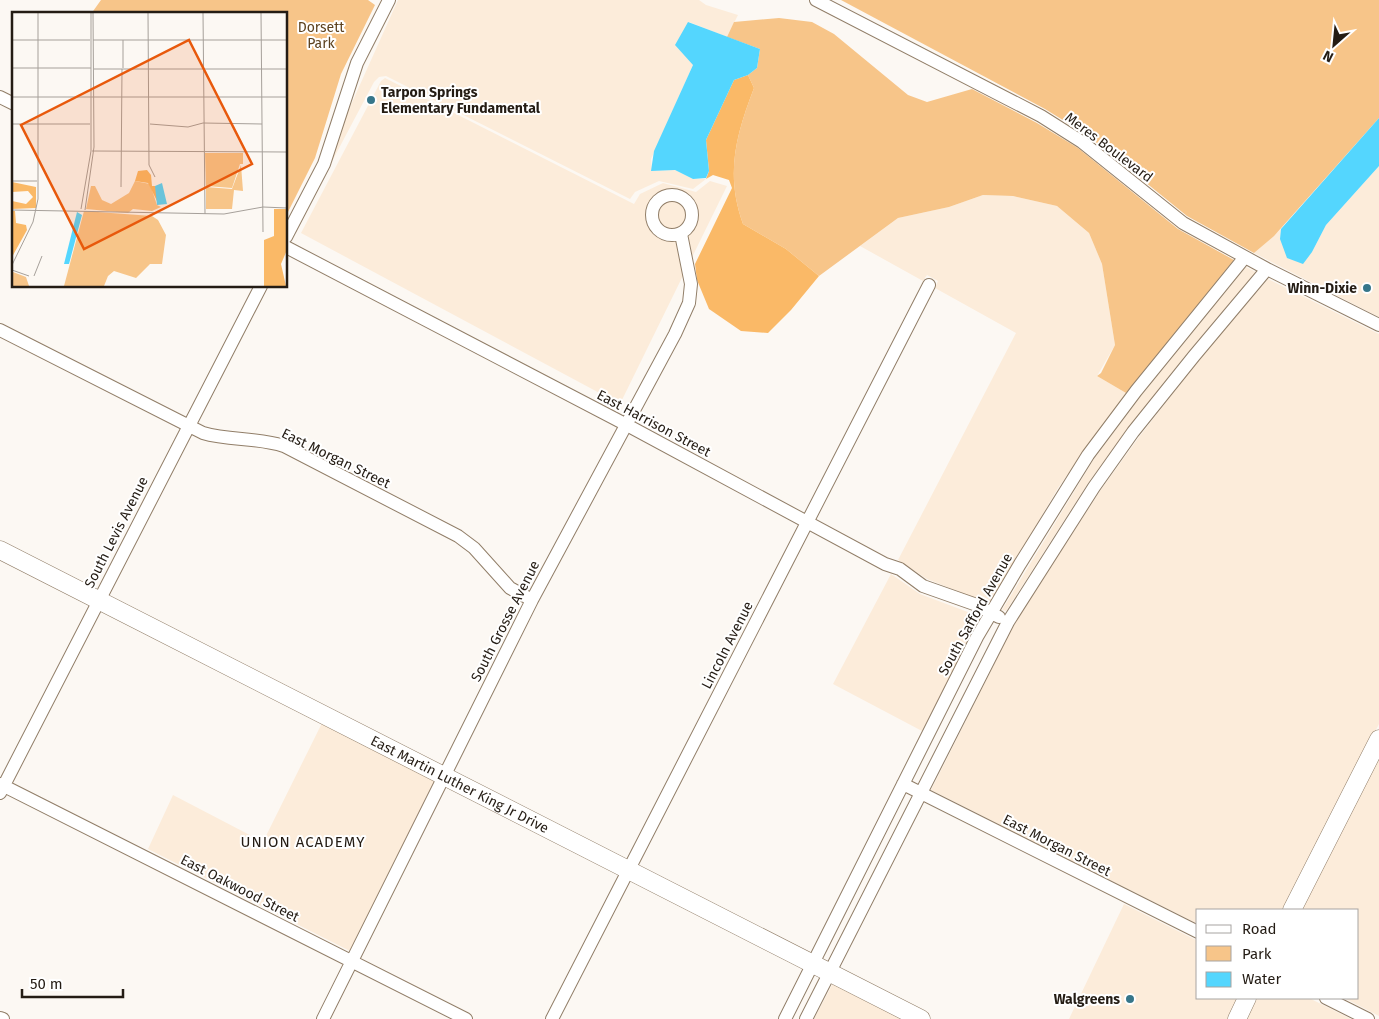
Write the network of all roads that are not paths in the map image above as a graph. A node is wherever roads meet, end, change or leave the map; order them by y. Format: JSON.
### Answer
{"nodes":[{"id":1,"x":388,"y":0,"type":"edge"},
{"id":2,"x":816,"y":0,"type":"edge"},
{"id":3,"x":0,"y":97,"type":"edge"},
{"id":4,"x":12,"y":103,"type":"edge"},
{"id":5,"x":288,"y":233,"type":"edge"},
{"id":6,"x":681,"y":234,"type":"dead end"},
{"id":7,"x":288,"y":248,"type":"edge"},
{"id":8,"x":1245,"y":257,"type":"junction"},
{"id":9,"x":1267,"y":269,"type":"junction"},
{"id":10,"x":929,"y":285,"type":"dead end"},
{"id":11,"x":260,"y":288,"type":"edge"},
{"id":12,"x":1379,"y":325,"type":"edge"},
{"id":13,"x":0,"y":330,"type":"edge"},
{"id":14,"x":625,"y":424,"type":"junction"},
{"id":15,"x":187,"y":427,"type":"junction"},
{"id":16,"x":807,"y":522,"type":"junction"},
{"id":17,"x":0,"y":550,"type":"edge"},
{"id":18,"x":99,"y":600,"type":"junction"},
{"id":19,"x":532,"y":600,"type":"junction"},
{"id":20,"x":992,"y":613,"type":"junction"},
{"id":21,"x":1008,"y":622,"type":"junction"},
{"id":22,"x":1379,"y":739,"type":"edge"},
{"id":23,"x":444,"y":776,"type":"junction"},
{"id":24,"x":903,"y":784,"type":"junction"},
{"id":25,"x":1,"y":787,"type":"edge"},
{"id":26,"x":921,"y":794,"type":"junction"},
{"id":27,"x":628,"y":870,"type":"junction"},
{"id":28,"x":1293,"y":909,"type":"edge"},
{"id":29,"x":1196,"y":931,"type":"edge"},
{"id":30,"x":352,"y":962,"type":"junction"},
{"id":31,"x":814,"y":964,"type":"junction"},
{"id":32,"x":830,"y":973,"type":"junction"},
{"id":33,"x":1247,"y":999,"type":"edge"},
{"id":34,"x":1328,"y":999,"type":"edge"},
{"id":35,"x":324,"y":1019,"type":"edge"},
{"id":36,"x":466,"y":1019,"type":"edge"},
{"id":37,"x":552,"y":1019,"type":"edge"},
{"id":38,"x":785,"y":1019,"type":"edge"},
{"id":39,"x":806,"y":1019,"type":"edge"},
{"id":40,"x":921,"y":1019,"type":"edge"},
{"id":41,"x":1237,"y":1019,"type":"edge"},
{"id":42,"x":1368,"y":1019,"type":"edge"}],
"edges":[{"from":1,"to":5,"type":"street"},
{"from":2,"to":8,"type":"street","name":"Meres Boulevard"},
{"from":3,"to":4,"type":"street"},
{"from":6,"to":14,"type":"street","name":"South Grosse Avenue"},
{"from":7,"to":14,"type":"street","name":"East Harrison Street"},
{"from":8,"to":9,"type":"street","name":"Meres Boulevard"},
{"from":8,"to":20,"type":"street","name":"South Safford Avenue"},
{"from":9,"to":12,"type":"street","name":"Meres Boulevard"},
{"from":9,"to":21,"type":"street"},
{"from":10,"to":16,"type":"street","name":"Lincoln Avenue"},
{"from":11,"to":15,"type":"street","name":"South Levis Avenue"},
{"from":13,"to":15,"type":"street","name":"East Morgan Street"},
{"from":14,"to":16,"type":"street","name":"East Harrison Street"},
{"from":14,"to":19,"type":"street","name":"South Grosse Avenue"},
{"from":15,"to":18,"type":"street","name":"South Levis Avenue"},
{"from":15,"to":19,"type":"street","name":"East Morgan Street"},
{"from":16,"to":20,"type":"street","name":"East Harrison Street"},
{"from":16,"to":27,"type":"street","name":"Lincoln Avenue"},
{"from":17,"to":18,"type":"street","name":"East Martin Luther King Jr Drive"},
{"from":18,"to":23,"type":"street","name":"East Martin Luther King Jr Drive"},
{"from":18,"to":25,"type":"street","name":"South Levis Avenue"},
{"from":19,"to":23,"type":"street","name":"South Grosse Avenue"},
{"from":20,"to":21,"type":"street","name":"East Harrison Street"},
{"from":20,"to":24,"type":"street","name":"South Safford Avenue"},
{"from":21,"to":26,"type":"street"},
{"from":22,"to":28,"type":"street"},
{"from":23,"to":27,"type":"street","name":"East Martin Luther King Jr Drive"},
{"from":23,"to":30,"type":"street","name":"South Grosse Avenue"},
{"from":24,"to":26,"type":"street","name":"East Morgan Street"},
{"from":24,"to":31,"type":"street","name":"South Safford Avenue"},
{"from":25,"to":30,"type":"street","name":"East Oakwood Street"},
{"from":26,"to":29,"type":"street","name":"East Morgan Street"},
{"from":26,"to":32,"type":"street"},
{"from":27,"to":31,"type":"street","name":"East Martin Luther King Jr Drive"},
{"from":27,"to":37,"type":"street","name":"Lincoln Avenue"},
{"from":30,"to":35,"type":"street","name":"South Grosse Avenue"},
{"from":30,"to":36,"type":"street","name":"East Oakwood Street"},
{"from":31,"to":32,"type":"street","name":"East Martin Luther King Jr Drive"},
{"from":31,"to":38,"type":"street","name":"South Safford Avenue"},
{"from":32,"to":39,"type":"street"},
{"from":32,"to":40,"type":"street","name":"East Martin Luther King Jr Drive"},
{"from":33,"to":41,"type":"street"},
{"from":34,"to":42,"type":"street"}]}
